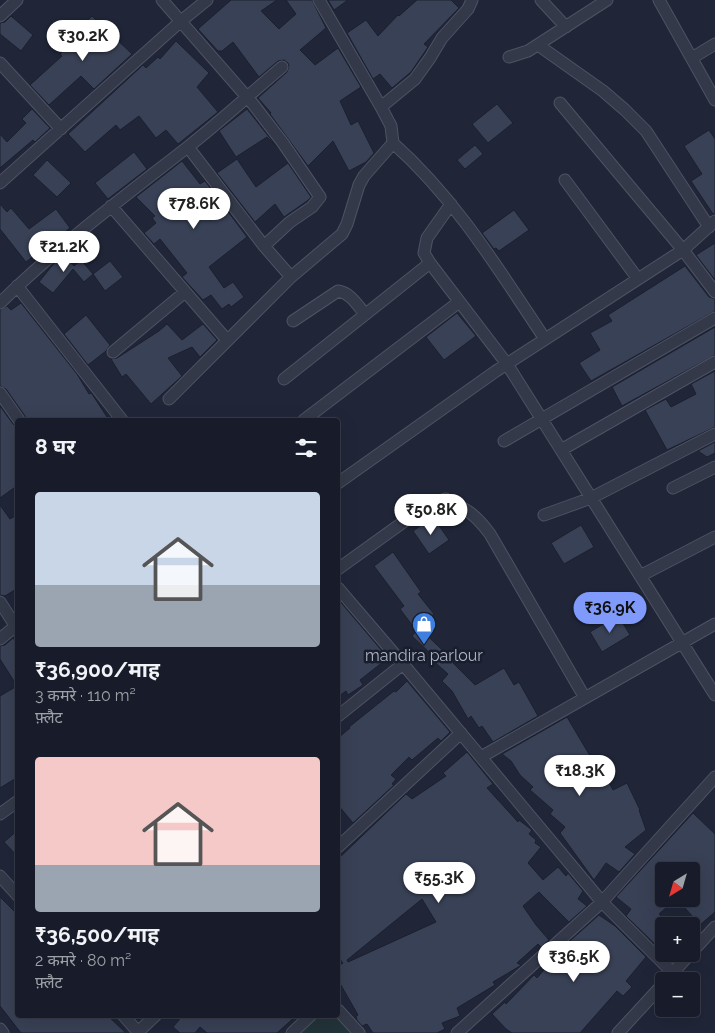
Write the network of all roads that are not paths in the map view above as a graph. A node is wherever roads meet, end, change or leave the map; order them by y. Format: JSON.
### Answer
{"nodes":[{"id":1,"x":17,"y":0,"type":"edge"},
{"id":2,"x":162,"y":0,"type":"edge"},
{"id":3,"x":207,"y":0,"type":"edge"},
{"id":4,"x":319,"y":0,"type":"edge"},
{"id":5,"x":472,"y":0,"type":"edge"},
{"id":6,"x":541,"y":0,"type":"edge"},
{"id":7,"x":607,"y":0,"type":"edge"},
{"id":8,"x":659,"y":0,"type":"edge"},
{"id":9,"x":0,"y":16,"type":"edge"},
{"id":10,"x":181,"y":22,"type":"junction"},
{"id":11,"x":566,"y":27,"type":"junction"},
{"id":12,"x":715,"y":44,"type":"edge"},
{"id":13,"x":538,"y":45,"type":"junction"},
{"id":14,"x":509,"y":56,"type":"dead end"},
{"id":15,"x":692,"y":58,"type":"junction"},
{"id":16,"x":0,"y":63,"type":"edge"},
{"id":17,"x":282,"y":67,"type":"dead end"},
{"id":18,"x":247,"y":97,"type":"junction"},
{"id":19,"x":715,"y":100,"type":"edge"},
{"id":20,"x":560,"y":103,"type":"dead end"},
{"id":21,"x":381,"y":107,"type":"junction"},
{"id":22,"x":62,"y":129,"type":"junction"},
{"id":23,"x":393,"y":144,"type":"junction"},
{"id":24,"x":188,"y":147,"type":"junction"},
{"id":25,"x":566,"y":180,"type":"dead end"},
{"id":26,"x":0,"y":182,"type":"edge"},
{"id":27,"x":451,"y":204,"type":"junction"},
{"id":28,"x":111,"y":206,"type":"junction"},
{"id":29,"x":712,"y":224,"type":"edge"},
{"id":30,"x":264,"y":246,"type":"junction"},
{"id":31,"x":683,"y":250,"type":"junction"},
{"id":32,"x":430,"y":263,"type":"junction"},
{"id":33,"x":291,"y":277,"type":"junction"},
{"id":34,"x":638,"y":279,"type":"junction"},
{"id":35,"x":17,"y":286,"type":"junction"},
{"id":36,"x":185,"y":292,"type":"junction"},
{"id":37,"x":715,"y":292,"type":"edge"},
{"id":38,"x":459,"y":302,"type":"junction"},
{"id":39,"x":0,"y":304,"type":"edge"},
{"id":40,"x":365,"y":314,"type":"junction"},
{"id":41,"x":715,"y":318,"type":"edge"},
{"id":42,"x":293,"y":321,"type":"dead end"},
{"id":43,"x":227,"y":340,"type":"junction"},
{"id":44,"x":544,"y":340,"type":"junction"},
{"id":45,"x":113,"y":352,"type":"dead end"},
{"id":46,"x":715,"y":362,"type":"edge"},
{"id":47,"x":506,"y":364,"type":"junction"},
{"id":48,"x":284,"y":379,"type":"dead end"},
{"id":49,"x":0,"y":393,"type":"edge"},
{"id":50,"x":169,"y":399,"type":"dead end"},
{"id":51,"x":18,"y":418,"type":"edge"},
{"id":52,"x":120,"y":418,"type":"edge"},
{"id":53,"x":307,"y":418,"type":"edge"},
{"id":54,"x":542,"y":420,"type":"junction"},
{"id":55,"x":715,"y":434,"type":"edge"},
{"id":56,"x":504,"y":440,"type":"dead end"},
{"id":57,"x":561,"y":450,"type":"junction"},
{"id":58,"x":715,"y":467,"type":"edge"},
{"id":59,"x":340,"y":482,"type":"edge"},
{"id":60,"x":673,"y":488,"type":"dead end"},
{"id":61,"x":591,"y":498,"type":"junction"},
{"id":62,"x":544,"y":515,"type":"dead end"},
{"id":63,"x":715,"y":536,"type":"edge"},
{"id":64,"x":340,"y":568,"type":"edge"},
{"id":65,"x":640,"y":576,"type":"junction"},
{"id":66,"x":340,"y":590,"type":"edge"},
{"id":67,"x":0,"y":602,"type":"edge"},
{"id":68,"x":15,"y":624,"type":"edge"},
{"id":69,"x":715,"y":624,"type":"edge"},
{"id":70,"x":15,"y":628,"type":"edge"},
{"id":71,"x":0,"y":639,"type":"edge"},
{"id":72,"x":682,"y":642,"type":"junction"},
{"id":73,"x":403,"y":664,"type":"junction"},
{"id":74,"x":715,"y":695,"type":"edge"},
{"id":75,"x":585,"y":698,"type":"junction"},
{"id":76,"x":340,"y":714,"type":"edge"},
{"id":77,"x":461,"y":733,"type":"junction"},
{"id":78,"x":481,"y":757,"type":"junction"},
{"id":79,"x":715,"y":777,"type":"edge"},
{"id":80,"x":15,"y":803,"type":"edge"},
{"id":81,"x":0,"y":814,"type":"edge"},
{"id":82,"x":340,"y":846,"type":"edge"},
{"id":83,"x":0,"y":876,"type":"edge"},
{"id":84,"x":15,"y":893,"type":"edge"},
{"id":85,"x":602,"y":902,"type":"junction"},
{"id":86,"x":715,"y":927,"type":"edge"},
{"id":87,"x":700,"y":943,"type":"edge"},
{"id":88,"x":683,"y":962,"type":"edge"},
{"id":89,"x":661,"y":972,"type":"edge"},
{"id":90,"x":673,"y":972,"type":"edge"},
{"id":91,"x":655,"y":992,"type":"edge"},
{"id":92,"x":340,"y":1012,"type":"edge"},
{"id":93,"x":126,"y":1018,"type":"edge"},
{"id":94,"x":153,"y":1018,"type":"edge"},
{"id":95,"x":308,"y":1018,"type":"edge"},
{"id":96,"x":0,"y":1029,"type":"edge"},
{"id":97,"x":138,"y":1032,"type":"edge"},
{"id":98,"x":4,"y":1033,"type":"edge"},
{"id":99,"x":292,"y":1033,"type":"edge"},
{"id":100,"x":359,"y":1033,"type":"edge"},
{"id":101,"x":457,"y":1033,"type":"edge"},
{"id":102,"x":618,"y":1033,"type":"edge"}],
"edges":[{"from":1,"to":9,"type":"street"},
{"from":2,"to":10,"type":"street"},
{"from":3,"to":10,"type":"street"},
{"from":4,"to":21,"type":"street"},
{"from":5,"to":21,"type":"street"},
{"from":6,"to":11,"type":"street"},
{"from":7,"to":11,"type":"street"},
{"from":8,"to":15,"type":"street"},
{"from":10,"to":18,"type":"street"},
{"from":10,"to":22,"type":"street"},
{"from":11,"to":13,"type":"street"},
{"from":12,"to":15,"type":"street"},
{"from":13,"to":14,"type":"street"},
{"from":13,"to":29,"type":"street"},
{"from":15,"to":19,"type":"street"},
{"from":16,"to":22,"type":"street"},
{"from":17,"to":18,"type":"street"},
{"from":18,"to":24,"type":"street"},
{"from":18,"to":30,"type":"street"},
{"from":20,"to":31,"type":"street"},
{"from":21,"to":23,"type":"street"},
{"from":22,"to":26,"type":"street"},
{"from":23,"to":27,"type":"street"},
{"from":23,"to":33,"type":"street"},
{"from":24,"to":28,"type":"street"},
{"from":24,"to":30,"type":"street"},
{"from":25,"to":34,"type":"street"},
{"from":27,"to":32,"type":"street"},
{"from":27,"to":44,"type":"street"},
{"from":28,"to":35,"type":"street"},
{"from":28,"to":36,"type":"street"},
{"from":29,"to":31,"type":"street"},
{"from":30,"to":33,"type":"street"},
{"from":31,"to":34,"type":"street"},
{"from":31,"to":37,"type":"street"},
{"from":32,"to":38,"type":"street"},
{"from":32,"to":40,"type":"street"},
{"from":33,"to":43,"type":"street"},
{"from":34,"to":44,"type":"street"},
{"from":35,"to":39,"type":"street"},
{"from":35,"to":52,"type":"street"},
{"from":36,"to":43,"type":"street"},
{"from":36,"to":45,"type":"street"},
{"from":38,"to":47,"type":"street"},
{"from":38,"to":53,"type":"street"},
{"from":40,"to":42,"type":"street"},
{"from":40,"to":48,"type":"street"},
{"from":41,"to":54,"type":"street"},
{"from":43,"to":50,"type":"street"},
{"from":44,"to":47,"type":"street"},
{"from":46,"to":57,"type":"street"},
{"from":47,"to":54,"type":"street"},
{"from":47,"to":59,"type":"street"},
{"from":49,"to":51,"type":"street"},
{"from":54,"to":56,"type":"street"},
{"from":54,"to":57,"type":"street"},
{"from":55,"to":61,"type":"street"},
{"from":57,"to":61,"type":"street"},
{"from":58,"to":60,"type":"street"},
{"from":61,"to":62,"type":"street"},
{"from":61,"to":65,"type":"street"},
{"from":63,"to":65,"type":"street"},
{"from":64,"to":75,"type":"street"},
{"from":65,"to":72,"type":"street"},
{"from":66,"to":73,"type":"street"},
{"from":67,"to":68,"type":"street"},
{"from":69,"to":72,"type":"street"},
{"from":70,"to":71,"type":"street"},
{"from":72,"to":74,"type":"street"},
{"from":72,"to":75,"type":"street"},
{"from":73,"to":76,"type":"street"},
{"from":73,"to":77,"type":"street"},
{"from":75,"to":78,"type":"street"},
{"from":77,"to":78,"type":"street"},
{"from":77,"to":82,"type":"street"},
{"from":78,"to":85,"type":"street"},
{"from":79,"to":85,"type":"street"},
{"from":80,"to":81,"type":"street"},
{"from":83,"to":84,"type":"street"},
{"from":85,"to":89,"type":"street"},
{"from":85,"to":101,"type":"street"},
{"from":86,"to":87,"type":"street"},
{"from":88,"to":90,"type":"street"},
{"from":91,"to":102,"type":"street"},
{"from":92,"to":100,"type":"street"},
{"from":93,"to":97,"type":"street"},
{"from":94,"to":97,"type":"street"},
{"from":95,"to":99,"type":"street"},
{"from":96,"to":98,"type":"street"}]}
